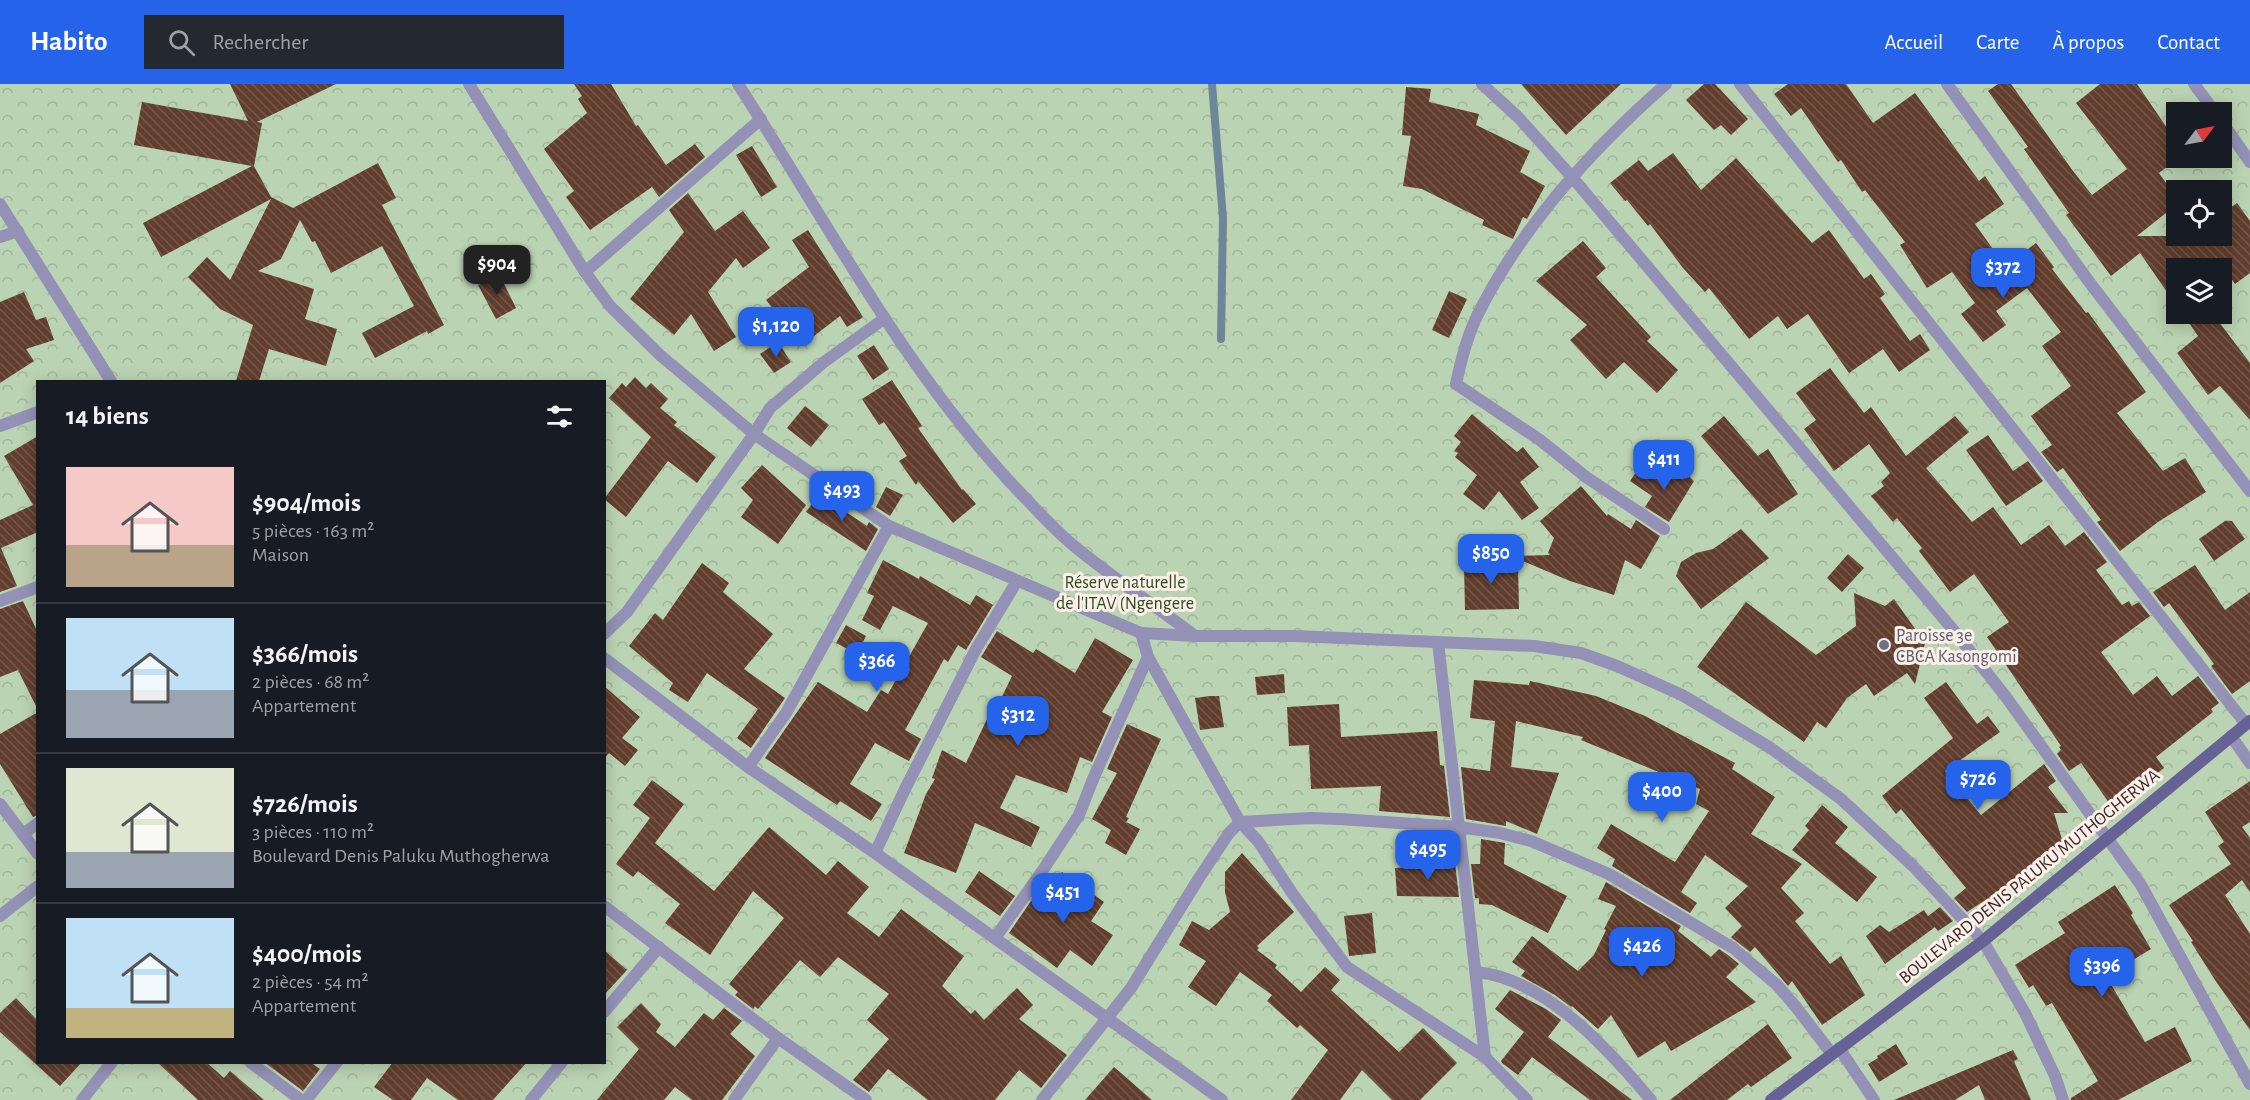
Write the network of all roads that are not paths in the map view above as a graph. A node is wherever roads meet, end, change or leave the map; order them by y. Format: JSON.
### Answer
{"nodes":[{"id":1,"x":469,"y":84,"type":"edge"},
{"id":2,"x":738,"y":84,"type":"edge"},
{"id":3,"x":1482,"y":84,"type":"edge"},
{"id":4,"x":1666,"y":84,"type":"edge"},
{"id":5,"x":1740,"y":84,"type":"edge"},
{"id":6,"x":1947,"y":84,"type":"edge"},
{"id":7,"x":2194,"y":84,"type":"edge"},
{"id":8,"x":2208,"y":102,"type":"edge"},
{"id":9,"x":761,"y":119,"type":"junction"},
{"id":10,"x":2232,"y":136,"type":"edge"},
{"id":11,"x":2250,"y":162,"type":"edge"},
{"id":12,"x":1572,"y":177,"type":"junction"},
{"id":13,"x":0,"y":204,"type":"edge"},
{"id":14,"x":18,"y":231,"type":"junction"},
{"id":15,"x":0,"y":237,"type":"edge"},
{"id":16,"x":585,"y":272,"type":"junction"},
{"id":17,"x":885,"y":318,"type":"junction"},
{"id":18,"x":110,"y":380,"type":"edge"},
{"id":19,"x":36,"y":413,"type":"edge"},
{"id":20,"x":0,"y":426,"type":"edge"},
{"id":21,"x":754,"y":434,"type":"junction"},
{"id":22,"x":2250,"y":491,"type":"edge"},
{"id":23,"x":889,"y":526,"type":"junction"},
{"id":24,"x":1664,"y":529,"type":"dead end"},
{"id":25,"x":1017,"y":581,"type":"junction"},
{"id":26,"x":36,"y":588,"type":"edge"},
{"id":27,"x":0,"y":601,"type":"edge"},
{"id":28,"x":606,"y":632,"type":"edge"},
{"id":29,"x":1141,"y":633,"type":"junction"},
{"id":30,"x":1195,"y":636,"type":"junction"},
{"id":31,"x":1438,"y":642,"type":"junction"},
{"id":32,"x":1148,"y":657,"type":"junction"},
{"id":33,"x":606,"y":660,"type":"edge"},
{"id":34,"x":2248,"y":722,"type":"edge"},
{"id":35,"x":2231,"y":736,"type":"junction"},
{"id":36,"x":2250,"y":763,"type":"edge"},
{"id":37,"x":748,"y":767,"type":"junction"},
{"id":38,"x":0,"y":804,"type":"edge"},
{"id":39,"x":1240,"y":822,"type":"junction"},
{"id":40,"x":36,"y":825,"type":"edge"},
{"id":41,"x":1459,"y":827,"type":"junction"},
{"id":42,"x":23,"y":834,"type":"junction"},
{"id":43,"x":2108,"y":837,"type":"junction"},
{"id":44,"x":36,"y":851,"type":"edge"},
{"id":45,"x":875,"y":853,"type":"junction"},
{"id":46,"x":36,"y":888,"type":"edge"},
{"id":47,"x":606,"y":907,"type":"edge"},
{"id":48,"x":0,"y":916,"type":"edge"},
{"id":49,"x":995,"y":938,"type":"junction"},
{"id":50,"x":1983,"y":941,"type":"junction"},
{"id":51,"x":659,"y":947,"type":"junction"},
{"id":52,"x":1476,"y":972,"type":"junction"},
{"id":53,"x":606,"y":1010,"type":"edge"},
{"id":54,"x":1109,"y":1018,"type":"junction"},
{"id":55,"x":778,"y":1038,"type":"junction"},
{"id":56,"x":1836,"y":1051,"type":"junction"},
{"id":57,"x":1485,"y":1057,"type":"junction"},
{"id":58,"x":110,"y":1064,"type":"edge"},
{"id":59,"x":253,"y":1064,"type":"edge"},
{"id":60,"x":335,"y":1064,"type":"edge"},
{"id":61,"x":560,"y":1064,"type":"edge"},
{"id":62,"x":2250,"y":1084,"type":"edge"},
{"id":63,"x":82,"y":1100,"type":"edge"},
{"id":64,"x":301,"y":1100,"type":"edge"},
{"id":65,"x":306,"y":1100,"type":"edge"},
{"id":66,"x":531,"y":1100,"type":"edge"},
{"id":67,"x":734,"y":1100,"type":"edge"},
{"id":68,"x":866,"y":1100,"type":"edge"},
{"id":69,"x":1042,"y":1100,"type":"edge"},
{"id":70,"x":1222,"y":1100,"type":"edge"},
{"id":71,"x":1527,"y":1100,"type":"edge"},
{"id":72,"x":1651,"y":1100,"type":"edge"},
{"id":73,"x":1771,"y":1100,"type":"edge"},
{"id":74,"x":1874,"y":1100,"type":"edge"},
{"id":75,"x":2063,"y":1100,"type":"edge"}],
"edges":[{"from":1,"to":16,"type":"street"},
{"from":2,"to":9,"type":"street"},
{"from":3,"to":12,"type":"street"},
{"from":4,"to":12,"type":"street"},
{"from":5,"to":34,"type":"street"},
{"from":6,"to":22,"type":"street"},
{"from":7,"to":8,"type":"street"},
{"from":9,"to":16,"type":"street"},
{"from":9,"to":17,"type":"street"},
{"from":10,"to":11,"type":"street"},
{"from":12,"to":24,"type":"street"},
{"from":12,"to":43,"type":"street"},
{"from":13,"to":14,"type":"street"},
{"from":14,"to":15,"type":"street"},
{"from":14,"to":18,"type":"street"},
{"from":16,"to":21,"type":"street"},
{"from":17,"to":21,"type":"street"},
{"from":17,"to":30,"type":"street"},
{"from":19,"to":20,"type":"street"},
{"from":21,"to":23,"type":"street"},
{"from":21,"to":28,"type":"street"},
{"from":23,"to":25,"type":"street"},
{"from":23,"to":37,"type":"street"},
{"from":25,"to":29,"type":"street"},
{"from":25,"to":45,"type":"street"},
{"from":26,"to":27,"type":"street"},
{"from":29,"to":30,"type":"street"},
{"from":29,"to":32,"type":"street"},
{"from":30,"to":31,"type":"street"},
{"from":31,"to":41,"type":"street"},
{"from":31,"to":50,"type":"street"},
{"from":32,"to":39,"type":"street"},
{"from":32,"to":49,"type":"street"},
{"from":33,"to":37,"type":"street"},
{"from":34,"to":35,"type":"street","name":"BOULEVARD DENIS PALUKU MUTHOGHERWA"},
{"from":35,"to":36,"type":"street"},
{"from":35,"to":43,"type":"street","name":"BOULEVARD DENIS PALUKU MUTHOGHERWA"},
{"from":37,"to":45,"type":"street"},
{"from":38,"to":42,"type":"street"},
{"from":39,"to":41,"type":"street"},
{"from":39,"to":54,"type":"street"},
{"from":39,"to":57,"type":"street"},
{"from":40,"to":42,"type":"street"},
{"from":41,"to":52,"type":"street"},
{"from":41,"to":56,"type":"street"},
{"from":42,"to":44,"type":"street"},
{"from":43,"to":50,"type":"street","name":"BOULEVARD DENIS PALUKU MUTHOGHERWA"},
{"from":43,"to":62,"type":"street"},
{"from":45,"to":49,"type":"street"},
{"from":46,"to":48,"type":"street"},
{"from":47,"to":51,"type":"street"},
{"from":49,"to":54,"type":"street"},
{"from":50,"to":56,"type":"street","name":"BOULEVARD DENIS PALUKU MUTHOGHERWA"},
{"from":50,"to":75,"type":"street"},
{"from":51,"to":53,"type":"street"},
{"from":51,"to":55,"type":"street"},
{"from":52,"to":57,"type":"street"},
{"from":52,"to":72,"type":"street"},
{"from":54,"to":69,"type":"street"},
{"from":54,"to":70,"type":"street"},
{"from":55,"to":67,"type":"street"},
{"from":55,"to":68,"type":"street"},
{"from":56,"to":73,"type":"street","name":"BOULEVARD DENIS PALUKU MUTHOGHERWA"},
{"from":56,"to":74,"type":"street"},
{"from":57,"to":71,"type":"street"},
{"from":58,"to":63,"type":"street"},
{"from":59,"to":64,"type":"street"},
{"from":60,"to":65,"type":"street"},
{"from":61,"to":66,"type":"street"}]}
